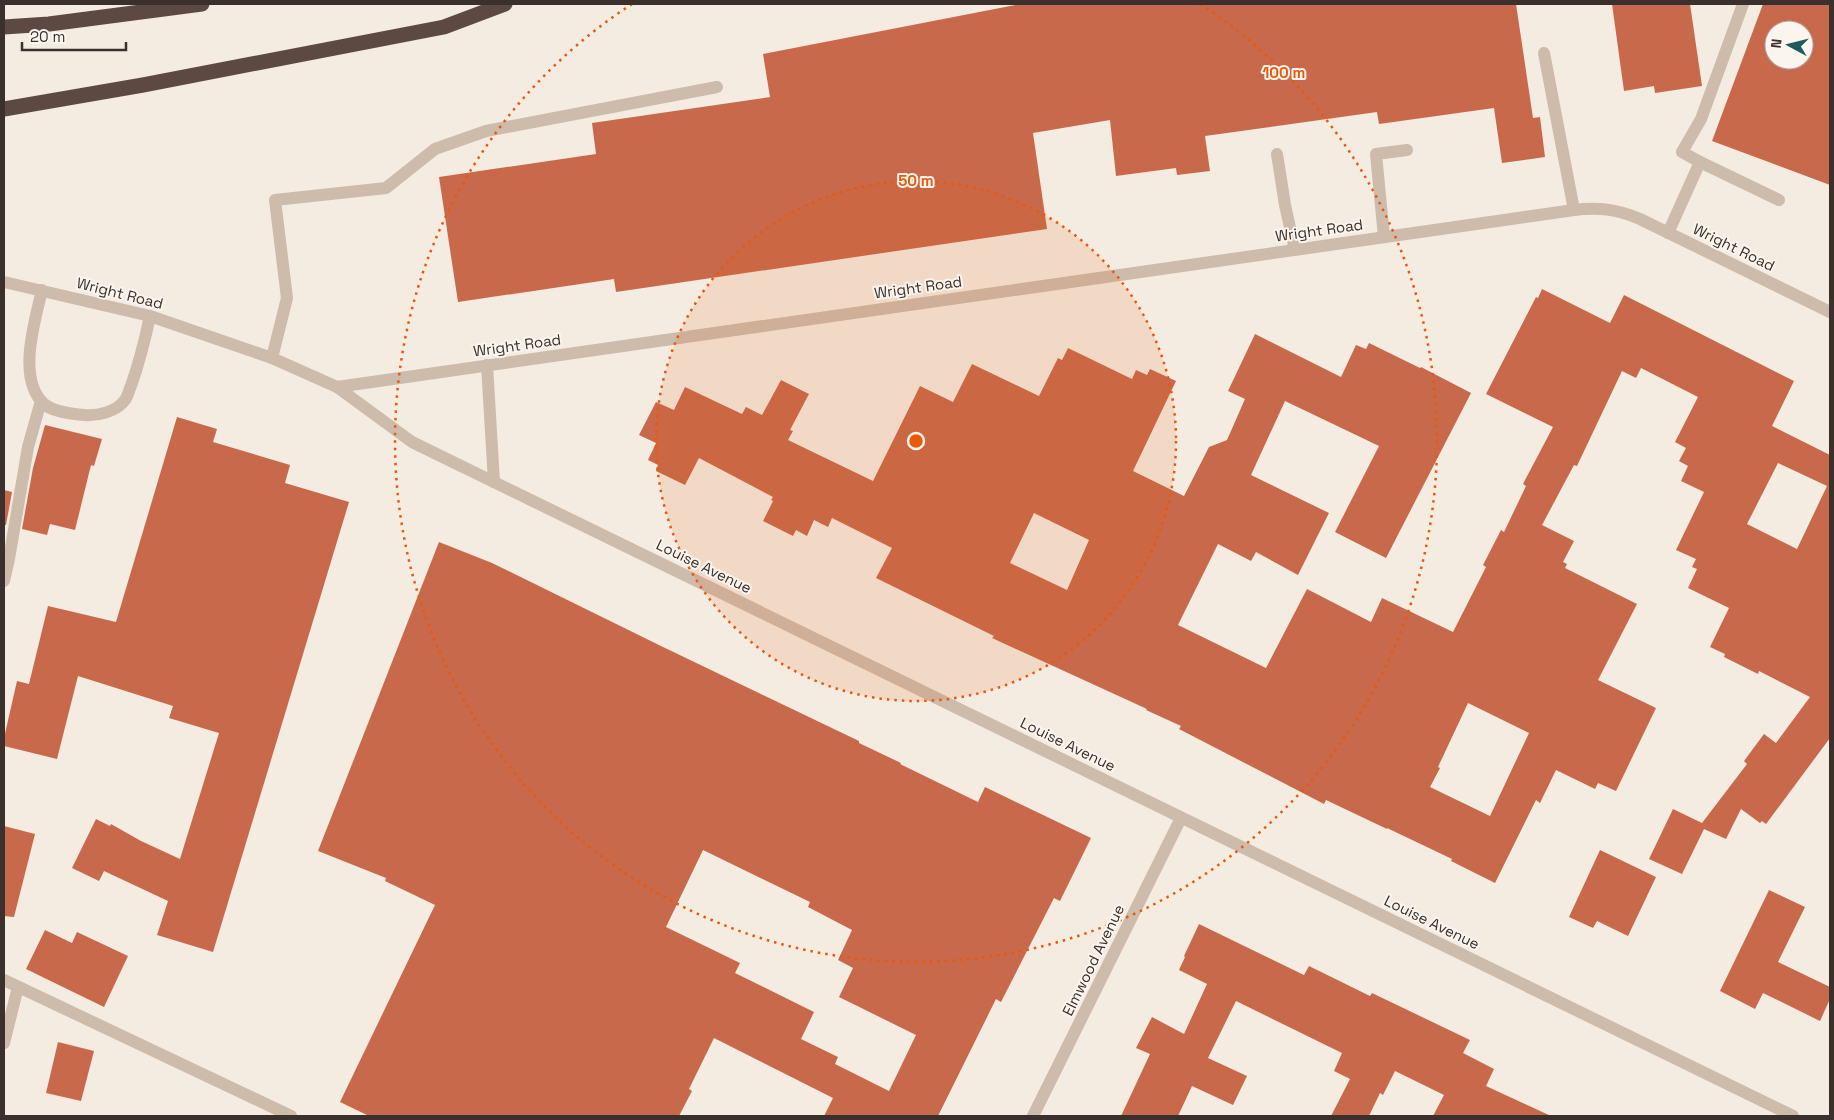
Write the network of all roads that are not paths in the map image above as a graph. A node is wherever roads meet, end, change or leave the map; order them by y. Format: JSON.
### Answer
{"nodes":[{"id":1,"x":202,"y":4,"type":"edge"},
{"id":2,"x":505,"y":4,"type":"edge"},
{"id":3,"x":1743,"y":4,"type":"edge"},
{"id":4,"x":4,"y":27,"type":"edge"},
{"id":5,"x":1544,"y":53,"type":"dead end"},
{"id":6,"x":718,"y":87,"type":"dead end"},
{"id":7,"x":4,"y":109,"type":"edge"},
{"id":8,"x":1406,"y":150,"type":"dead end"},
{"id":9,"x":1277,"y":154,"type":"dead end"},
{"id":10,"x":1700,"y":162,"type":"junction"},
{"id":11,"x":1778,"y":200,"type":"dead end"},
{"id":12,"x":1574,"y":210,"type":"junction"},
{"id":13,"x":1668,"y":233,"type":"junction"},
{"id":14,"x":1384,"y":237,"type":"junction"},
{"id":15,"x":1295,"y":250,"type":"junction"},
{"id":16,"x":4,"y":282,"type":"edge"},
{"id":17,"x":42,"y":290,"type":"junction"},
{"id":18,"x":1830,"y":312,"type":"edge"},
{"id":19,"x":150,"y":316,"type":"junction"},
{"id":20,"x":272,"y":358,"type":"junction"},
{"id":21,"x":487,"y":366,"type":"junction"},
{"id":22,"x":337,"y":387,"type":"junction"},
{"id":23,"x":41,"y":402,"type":"junction"},
{"id":24,"x":494,"y":482,"type":"junction"},
{"id":25,"x":4,"y":581,"type":"edge"},
{"id":26,"x":1182,"y":818,"type":"junction"},
{"id":27,"x":4,"y":980,"type":"edge"},
{"id":28,"x":18,"y":987,"type":"junction"},
{"id":29,"x":4,"y":1043,"type":"edge"},
{"id":30,"x":291,"y":1116,"type":"edge"},
{"id":31,"x":1033,"y":1116,"type":"edge"},
{"id":32,"x":1793,"y":1116,"type":"edge"}],
"edges":[{"from":1,"to":4,"type":"highway"},
{"from":2,"to":7,"type":"highway"},
{"from":3,"to":10,"type":"street"},
{"from":5,"to":12,"type":"street"},
{"from":6,"to":20,"type":"street"},
{"from":8,"to":14,"type":"street"},
{"from":9,"to":15,"type":"street"},
{"from":10,"to":11,"type":"street"},
{"from":10,"to":13,"type":"street"},
{"from":12,"to":13,"type":"street","name":"Wright Road"},
{"from":12,"to":14,"type":"street","name":"Wright Road"},
{"from":13,"to":18,"type":"street","name":"Wright Road"},
{"from":14,"to":15,"type":"street","name":"Wright Road"},
{"from":15,"to":21,"type":"street","name":"Wright Road"},
{"from":16,"to":17,"type":"street","name":"Wright Road"},
{"from":17,"to":19,"type":"street","name":"Wright Road"},
{"from":17,"to":23,"type":"street"},
{"from":19,"to":20,"type":"street","name":"Wright Road"},
{"from":19,"to":23,"type":"street"},
{"from":20,"to":22,"type":"street","name":"Wright Road"},
{"from":21,"to":22,"type":"street","name":"Wright Road"},
{"from":21,"to":24,"type":"street"},
{"from":22,"to":24,"type":"street","name":"Louise Avenue"},
{"from":23,"to":25,"type":"street"},
{"from":24,"to":26,"type":"street","name":"Louise Avenue"},
{"from":26,"to":31,"type":"street","name":"Elmwood Avenue"},
{"from":26,"to":32,"type":"street","name":"Louise Avenue"},
{"from":27,"to":28,"type":"street"},
{"from":28,"to":29,"type":"street"},
{"from":28,"to":30,"type":"street"}]}
